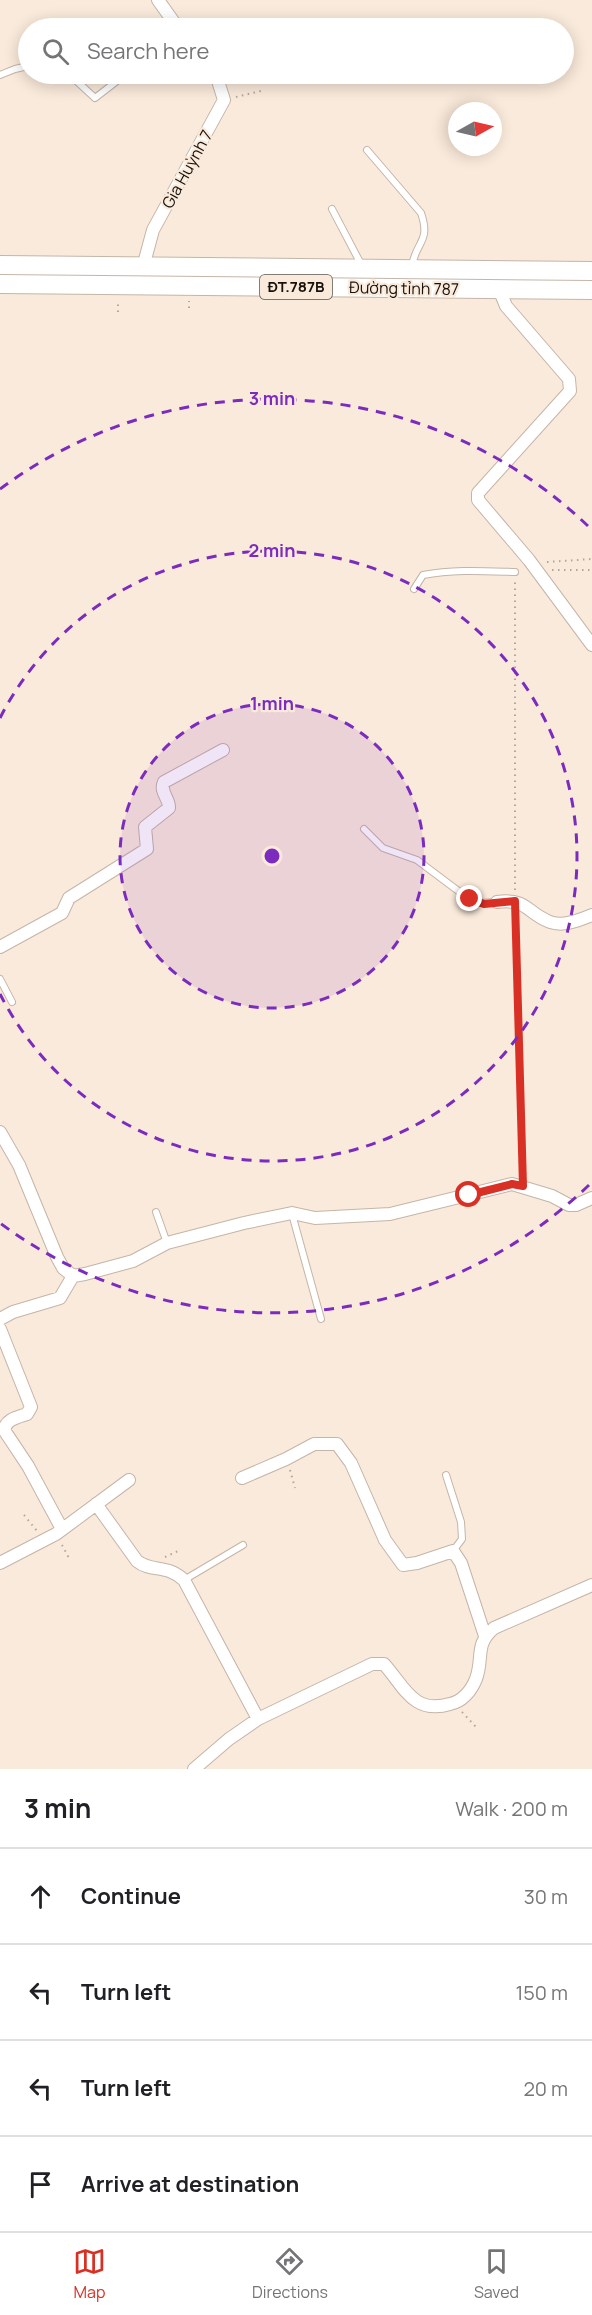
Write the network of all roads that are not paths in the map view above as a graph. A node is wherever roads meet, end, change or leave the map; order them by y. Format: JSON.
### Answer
{"nodes":[{"id":1,"x":158,"y":0,"type":"edge"},
{"id":2,"x":170,"y":18,"type":"edge"},
{"id":3,"x":18,"y":69,"type":"edge"},
{"id":4,"x":0,"y":75,"type":"edge"},
{"id":5,"x":80,"y":84,"type":"edge"},
{"id":6,"x":113,"y":84,"type":"edge"},
{"id":7,"x":219,"y":84,"type":"edge"},
{"id":8,"x":367,"y":150,"type":"dead end"},
{"id":9,"x":332,"y":209,"type":"dead end"},
{"id":10,"x":0,"y":265,"type":"edge"},
{"id":11,"x":143,"y":267,"type":"junction"},
{"id":12,"x":364,"y":269,"type":"junction"},
{"id":13,"x":411,"y":269,"type":"junction"},
{"id":14,"x":592,"y":271,"type":"edge"},
{"id":15,"x":0,"y":284,"type":"edge"},
{"id":16,"x":499,"y":289,"type":"junction"},
{"id":17,"x":592,"y":290,"type":"edge"},
{"id":18,"x":515,"y":572,"type":"road end"},
{"id":19,"x":414,"y":589,"type":"dead end"},
{"id":20,"x":592,"y":645,"type":"edge"},
{"id":21,"x":223,"y":750,"type":"dead end"},
{"id":22,"x":364,"y":829,"type":"dead end"},
{"id":23,"x":507,"y":902,"type":"joint"},
{"id":24,"x":592,"y":915,"type":"edge"},
{"id":25,"x":0,"y":947,"type":"edge"},
{"id":26,"x":0,"y":979,"type":"edge"},
{"id":27,"x":12,"y":1002,"type":"dead end"},
{"id":28,"x":0,"y":1132,"type":"edge"},
{"id":29,"x":592,"y":1198,"type":"edge"},
{"id":30,"x":156,"y":1212,"type":"dead end"},
{"id":31,"x":292,"y":1213,"type":"junction"},
{"id":32,"x":167,"y":1243,"type":"junction"},
{"id":33,"x":73,"y":1276,"type":"junction"},
{"id":34,"x":0,"y":1319,"type":"edge"},
{"id":35,"x":321,"y":1319,"type":"dead end"},
{"id":36,"x":0,"y":1329,"type":"edge"},
{"id":37,"x":446,"y":1475,"type":"dead end"},
{"id":38,"x":242,"y":1478,"type":"dead end"},
{"id":39,"x":129,"y":1480,"type":"dead end"},
{"id":40,"x":96,"y":1504,"type":"junction"},
{"id":41,"x":54,"y":1535,"type":"junction"},
{"id":42,"x":243,"y":1545,"type":"dead end"},
{"id":43,"x":453,"y":1551,"type":"junction"},
{"id":44,"x":0,"y":1563,"type":"edge"},
{"id":45,"x":184,"y":1580,"type":"junction"},
{"id":46,"x":592,"y":1585,"type":"edge"},
{"id":47,"x":484,"y":1636,"type":"junction"},
{"id":48,"x":258,"y":1719,"type":"junction"},
{"id":49,"x":194,"y":1769,"type":"edge"}],
"edges":[{"from":1,"to":2,"type":"street"},
{"from":3,"to":4,"type":"lane"},
{"from":5,"to":6,"type":"lane"},
{"from":7,"to":11,"type":"street","name":"Gia Huỳnh 7"},
{"from":8,"to":13,"type":"lane"},
{"from":9,"to":12,"type":"lane"},
{"from":10,"to":11,"type":"main road","name":"Đường tỉnh 787","number":"ĐT.787B"},
{"from":11,"to":12,"type":"main road","name":"Đường tỉnh 787","number":"ĐT.787B"},
{"from":12,"to":13,"type":"main road","name":"Đường tỉnh 787","number":"ĐT.787B"},
{"from":13,"to":14,"type":"main road","name":"Đường tỉnh 787","number":"ĐT.787B"},
{"from":15,"to":16,"type":"main road","name":"Đường tỉnh 787","number":"ĐT.787B"},
{"from":16,"to":17,"type":"main road","name":"Đường tỉnh 787","number":"ĐT.787B"},
{"from":16,"to":20,"type":"street"},
{"from":18,"to":19,"type":"lane"},
{"from":21,"to":25,"type":"street"},
{"from":22,"to":23,"type":"lane"},
{"from":23,"to":24,"type":"street"},
{"from":26,"to":27,"type":"lane"},
{"from":28,"to":33,"type":"street"},
{"from":29,"to":31,"type":"street"},
{"from":30,"to":32,"type":"lane"},
{"from":31,"to":32,"type":"street"},
{"from":31,"to":35,"type":"lane"},
{"from":32,"to":33,"type":"street"},
{"from":33,"to":34,"type":"street"},
{"from":36,"to":41,"type":"street"},
{"from":37,"to":43,"type":"lane"},
{"from":38,"to":43,"type":"street"},
{"from":39,"to":40,"type":"street"},
{"from":40,"to":41,"type":"street"},
{"from":40,"to":45,"type":"street"},
{"from":41,"to":44,"type":"street"},
{"from":42,"to":45,"type":"lane"},
{"from":43,"to":47,"type":"street"},
{"from":45,"to":48,"type":"street"},
{"from":46,"to":47,"type":"street"},
{"from":47,"to":48,"type":"street"},
{"from":48,"to":49,"type":"street"}]}
